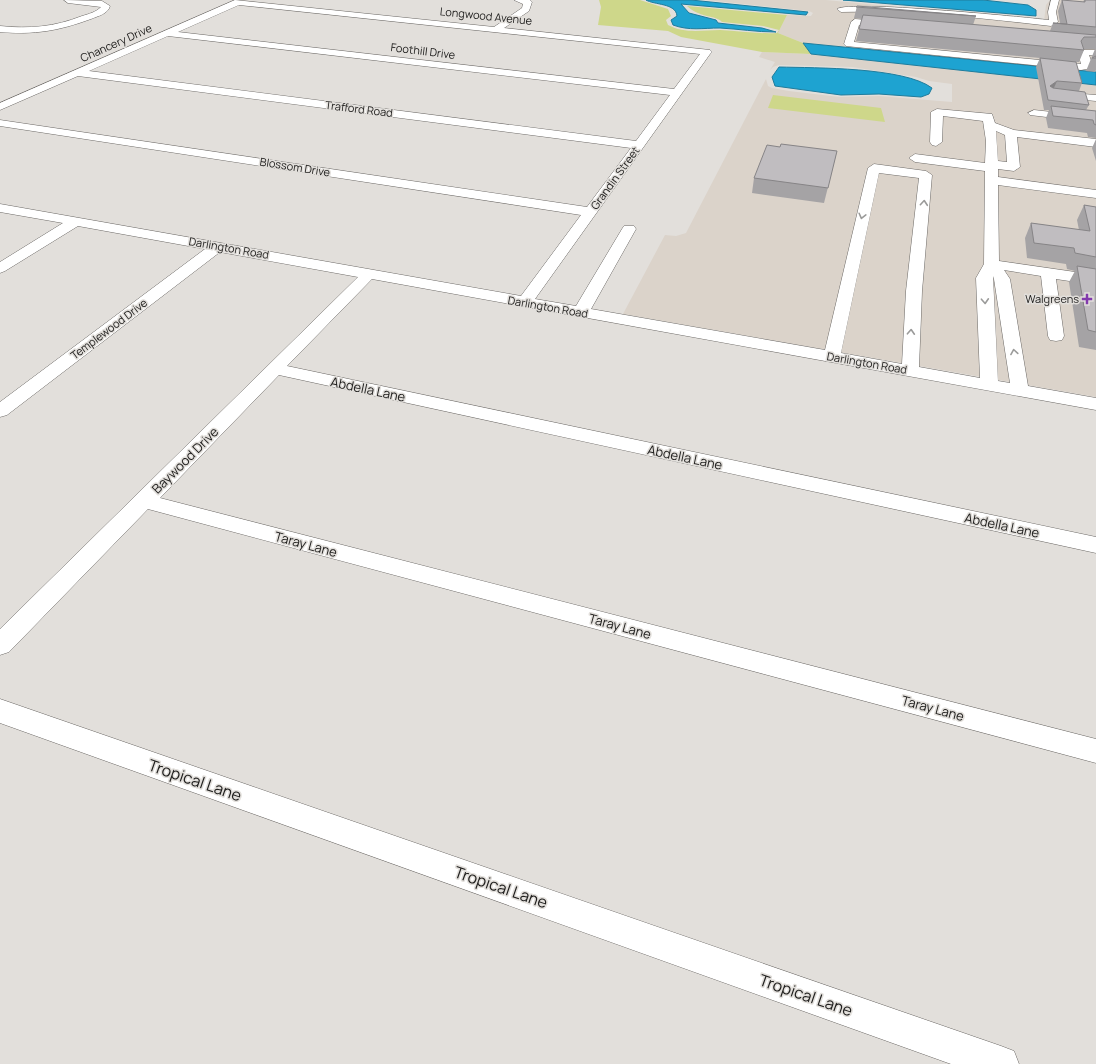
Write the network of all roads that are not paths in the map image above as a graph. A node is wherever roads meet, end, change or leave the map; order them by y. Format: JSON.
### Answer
{"nodes":[{"id":1,"x":68,"y":0,"type":"edge"},
{"id":2,"x":518,"y":0,"type":"edge"},
{"id":3,"x":240,"y":1,"type":"edge"},
{"id":4,"x":1056,"y":4,"type":"edge"},
{"id":5,"x":841,"y":9,"type":"dead end"},
{"id":6,"x":902,"y":26,"type":"edge"},
{"id":7,"x":0,"y":29,"type":"edge"},
{"id":8,"x":496,"y":30,"type":"junction"},
{"id":9,"x":167,"y":33,"type":"junction"},
{"id":10,"x":852,"y":34,"type":"junction"},
{"id":11,"x":892,"y":34,"type":"edge"},
{"id":12,"x":1080,"y":42,"type":"edge"},
{"id":13,"x":1096,"y":43,"type":"edge"},
{"id":14,"x":707,"y":52,"type":"joint"},
{"id":15,"x":1096,"y":53,"type":"edge"},
{"id":16,"x":78,"y":73,"type":"junction"},
{"id":17,"x":677,"y":93,"type":"junction"},
{"id":18,"x":1053,"y":94,"type":"edge"},
{"id":19,"x":1096,"y":98,"type":"edge"},
{"id":20,"x":0,"y":107,"type":"edge"},
{"id":21,"x":1034,"y":113,"type":"dead end"},
{"id":22,"x":989,"y":120,"type":"junction"},
{"id":23,"x":1096,"y":120,"type":"edge"},
{"id":24,"x":0,"y":123,"type":"edge"},
{"id":25,"x":1011,"y":133,"type":"junction"},
{"id":26,"x":936,"y":142,"type":"dead end"},
{"id":27,"x":1096,"y":143,"type":"edge"},
{"id":28,"x":639,"y":145,"type":"junction"},
{"id":29,"x":916,"y":158,"type":"dead end"},
{"id":30,"x":992,"y":171,"type":"junction"},
{"id":31,"x":1096,"y":194,"type":"edge"},
{"id":32,"x":0,"y":208,"type":"edge"},
{"id":33,"x":590,"y":212,"type":"junction"},
{"id":34,"x":77,"y":221,"type":"junction"},
{"id":35,"x":629,"y":229,"type":"dead end"},
{"id":36,"x":218,"y":246,"type":"junction"},
{"id":37,"x":992,"y":264,"type":"junction"},
{"id":38,"x":0,"y":268,"type":"edge"},
{"id":39,"x":369,"y":274,"type":"junction"},
{"id":40,"x":1048,"y":277,"type":"junction"},
{"id":41,"x":1096,"y":280,"type":"edge"},
{"id":42,"x":1096,"y":290,"type":"edge"},
{"id":43,"x":524,"y":303,"type":"junction"},
{"id":44,"x":580,"y":312,"type":"junction"},
{"id":45,"x":1056,"y":336,"type":"dead end"},
{"id":46,"x":832,"y":357,"type":"junction"},
{"id":47,"x":274,"y":369,"type":"junction"},
{"id":48,"x":910,"y":371,"type":"junction"},
{"id":49,"x":989,"y":385,"type":"junction"},
{"id":50,"x":1020,"y":391,"type":"junction"},
{"id":51,"x":1096,"y":404,"type":"edge"},
{"id":52,"x":0,"y":412,"type":"edge"},
{"id":53,"x":144,"y":501,"type":"junction"},
{"id":54,"x":1096,"y":545,"type":"edge"},
{"id":55,"x":0,"y":645,"type":"edge"},
{"id":56,"x":0,"y":711,"type":"edge"},
{"id":57,"x":1096,"y":751,"type":"edge"},
{"id":58,"x":1001,"y":1064,"type":"edge"}],
"edges":[{"from":1,"to":7,"type":"street"},
{"from":2,"to":8,"type":"street"},
{"from":3,"to":8,"type":"street","name":"Longwood Avenue"},
{"from":3,"to":9,"type":"street","name":"Chancery Drive"},
{"from":4,"to":5,"type":"street"},
{"from":6,"to":10,"type":"street"},
{"from":8,"to":14,"type":"street","name":"Longwood Avenue"},
{"from":9,"to":16,"type":"street","name":"Chancery Drive"},
{"from":9,"to":17,"type":"street","name":"Foothill Drive"},
{"from":10,"to":11,"type":"street"},
{"from":10,"to":15,"type":"street"},
{"from":12,"to":13,"type":"street"},
{"from":14,"to":17,"type":"street","name":"Grandin Street"},
{"from":16,"to":20,"type":"street","name":"Chancery Drive"},
{"from":16,"to":28,"type":"street","name":"Trafford Road"},
{"from":17,"to":28,"type":"street","name":"Grandin Street"},
{"from":18,"to":19,"type":"street"},
{"from":21,"to":23,"type":"street"},
{"from":22,"to":25,"type":"street"},
{"from":22,"to":26,"type":"street"},
{"from":22,"to":30,"type":"street"},
{"from":24,"to":33,"type":"street","name":"Blossom Drive"},
{"from":25,"to":27,"type":"street"},
{"from":25,"to":30,"type":"street"},
{"from":28,"to":33,"type":"street","name":"Grandin Street"},
{"from":29,"to":30,"type":"street"},
{"from":30,"to":31,"type":"street"},
{"from":30,"to":37,"type":"street"},
{"from":32,"to":34,"type":"street","name":"Darlington Road"},
{"from":33,"to":43,"type":"street","name":"Grandin Street"},
{"from":34,"to":36,"type":"street","name":"Darlington Road"},
{"from":34,"to":38,"type":"street"},
{"from":35,"to":44,"type":"street"},
{"from":36,"to":39,"type":"street","name":"Darlington Road"},
{"from":36,"to":52,"type":"street","name":"Templewood Drive"},
{"from":37,"to":40,"type":"street"},
{"from":37,"to":49,"type":"street","one_way":true},
{"from":50,"to":37,"type":"street","one_way":true},
{"from":39,"to":43,"type":"street","name":"Darlington Road"},
{"from":39,"to":47,"type":"street","name":"Baywood Drive"},
{"from":40,"to":41,"type":"street"},
{"from":40,"to":42,"type":"street"},
{"from":40,"to":45,"type":"street"},
{"from":43,"to":44,"type":"street","name":"Darlington Road"},
{"from":44,"to":46,"type":"street","name":"Darlington Road"},
{"from":46,"to":48,"type":"street","name":"Darlington Road"},
{"from":48,"to":46,"type":"street","one_way":true},
{"from":47,"to":53,"type":"street","name":"Baywood Drive"},
{"from":47,"to":54,"type":"street","name":"Abdella Lane"},
{"from":48,"to":49,"type":"street","name":"Darlington Road"},
{"from":49,"to":50,"type":"street","name":"Darlington Road"},
{"from":50,"to":51,"type":"street","name":"Darlington Road"},
{"from":53,"to":55,"type":"street","name":"Baywood Drive"},
{"from":53,"to":57,"type":"street","name":"Taray Lane"},
{"from":56,"to":58,"type":"street","name":"Tropical Lane"}]}
